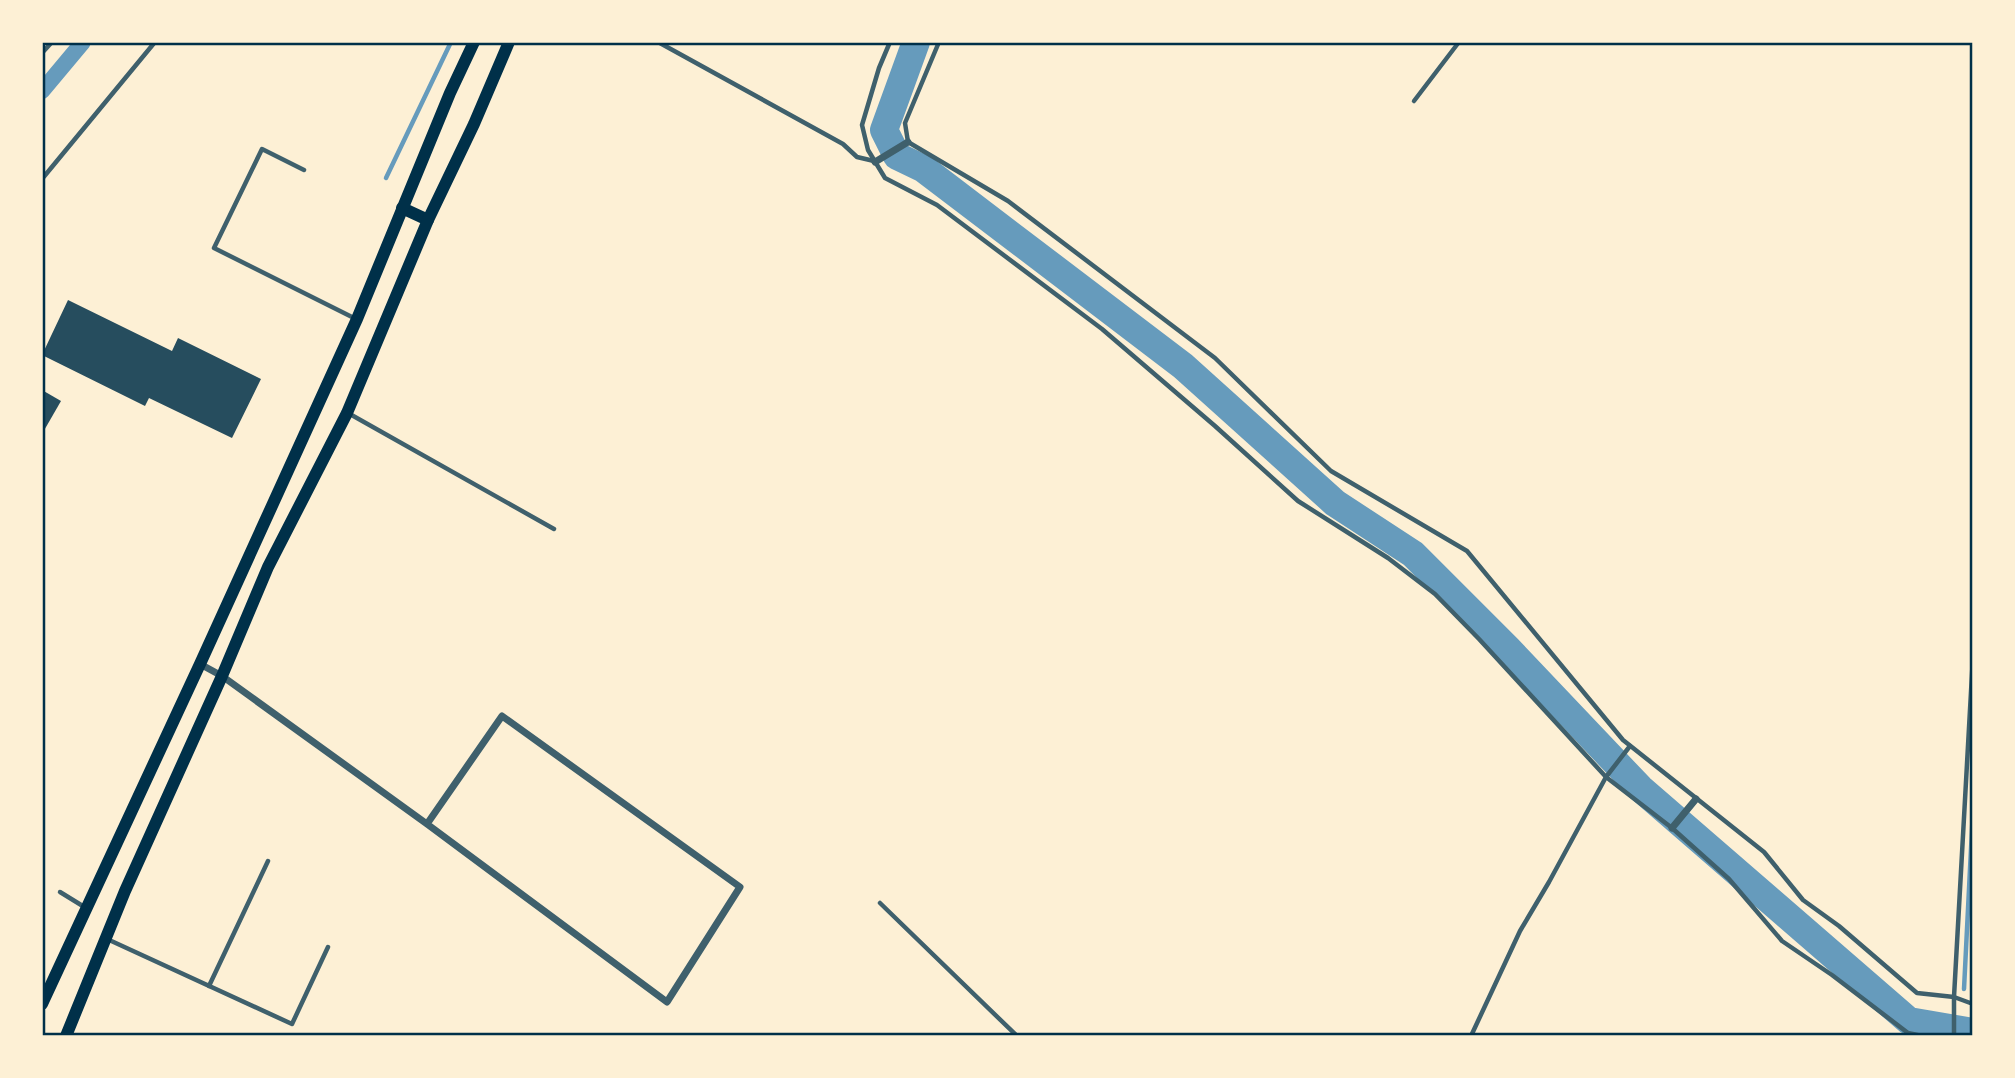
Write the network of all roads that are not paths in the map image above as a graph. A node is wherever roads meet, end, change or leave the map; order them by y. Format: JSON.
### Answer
{"nodes":[{"id":1,"x":52,"y":42,"type":"edge"},
{"id":2,"x":155,"y":42,"type":"edge"},
{"id":3,"x":474,"y":42,"type":"edge"},
{"id":4,"x":509,"y":42,"type":"edge"},
{"id":5,"x":657,"y":42,"type":"edge"},
{"id":6,"x":890,"y":42,"type":"edge"},
{"id":7,"x":939,"y":42,"type":"edge"},
{"id":8,"x":1459,"y":42,"type":"edge"},
{"id":9,"x":42,"y":53,"type":"edge"},
{"id":10,"x":1414,"y":101,"type":"dead end"},
{"id":11,"x":908,"y":142,"type":"junction"},
{"id":12,"x":875,"y":162,"type":"junction"},
{"id":13,"x":304,"y":170,"type":"dead end"},
{"id":14,"x":42,"y":179,"type":"edge"},
{"id":15,"x":402,"y":208,"type":"junction"},
{"id":16,"x":428,"y":220,"type":"junction"},
{"id":17,"x":357,"y":319,"type":"junction"},
{"id":18,"x":347,"y":413,"type":"junction"},
{"id":19,"x":554,"y":529,"type":"dead end"},
{"id":20,"x":1973,"y":656,"type":"edge"},
{"id":21,"x":200,"y":664,"type":"junction"},
{"id":22,"x":222,"y":676,"type":"junction"},
{"id":23,"x":1630,"y":746,"type":"junction"},
{"id":24,"x":1606,"y":777,"type":"junction"},
{"id":25,"x":1696,"y":799,"type":"junction"},
{"id":26,"x":428,"y":824,"type":"junction"},
{"id":27,"x":1672,"y":828,"type":"junction"},
{"id":28,"x":268,"y":861,"type":"dead end"},
{"id":29,"x":60,"y":892,"type":"dead end"},
{"id":30,"x":880,"y":903,"type":"dead end"},
{"id":31,"x":86,"y":908,"type":"junction"},
{"id":32,"x":106,"y":939,"type":"junction"},
{"id":33,"x":328,"y":947,"type":"dead end"},
{"id":34,"x":209,"y":986,"type":"junction"},
{"id":35,"x":1954,"y":997,"type":"junction"},
{"id":36,"x":42,"y":1004,"type":"edge"},
{"id":37,"x":1973,"y":1004,"type":"edge"},
{"id":38,"x":66,"y":1036,"type":"edge"},
{"id":39,"x":1017,"y":1036,"type":"edge"},
{"id":40,"x":1471,"y":1036,"type":"edge"},
{"id":41,"x":1922,"y":1036,"type":"edge"},
{"id":42,"x":1954,"y":1036,"type":"edge"}],
"edges":[{"from":1,"to":9,"type":"lane"},
{"from":2,"to":14,"type":"lane"},
{"from":3,"to":15,"type":"main road"},
{"from":4,"to":16,"type":"main road"},
{"from":5,"to":12,"type":"lane"},
{"from":6,"to":12,"type":"lane"},
{"from":7,"to":11,"type":"lane"},
{"from":8,"to":10,"type":"lane"},
{"from":11,"to":12,"type":"street"},
{"from":11,"to":23,"type":"lane"},
{"from":12,"to":24,"type":"lane"},
{"from":13,"to":17,"type":"lane"},
{"from":15,"to":16,"type":"main road"},
{"from":15,"to":17,"type":"main road"},
{"from":16,"to":18,"type":"main road"},
{"from":17,"to":21,"type":"main road"},
{"from":18,"to":19,"type":"lane"},
{"from":18,"to":22,"type":"main road"},
{"from":20,"to":35,"type":"lane"},
{"from":21,"to":22,"type":"street"},
{"from":21,"to":31,"type":"main road"},
{"from":22,"to":26,"type":"street"},
{"from":22,"to":32,"type":"main road"},
{"from":23,"to":24,"type":"lane"},
{"from":23,"to":25,"type":"lane"},
{"from":24,"to":27,"type":"lane"},
{"from":24,"to":40,"type":"lane"},
{"from":25,"to":27,"type":"street"},
{"from":25,"to":35,"type":"lane"},
{"from":26,"to":26,"type":"street"},
{"from":27,"to":41,"type":"lane"},
{"from":28,"to":34,"type":"lane"},
{"from":29,"to":31,"type":"lane"},
{"from":30,"to":39,"type":"lane"},
{"from":31,"to":36,"type":"main road"},
{"from":32,"to":34,"type":"lane"},
{"from":32,"to":38,"type":"main road"},
{"from":33,"to":34,"type":"lane"},
{"from":35,"to":37,"type":"lane"},
{"from":35,"to":42,"type":"lane"}]}
